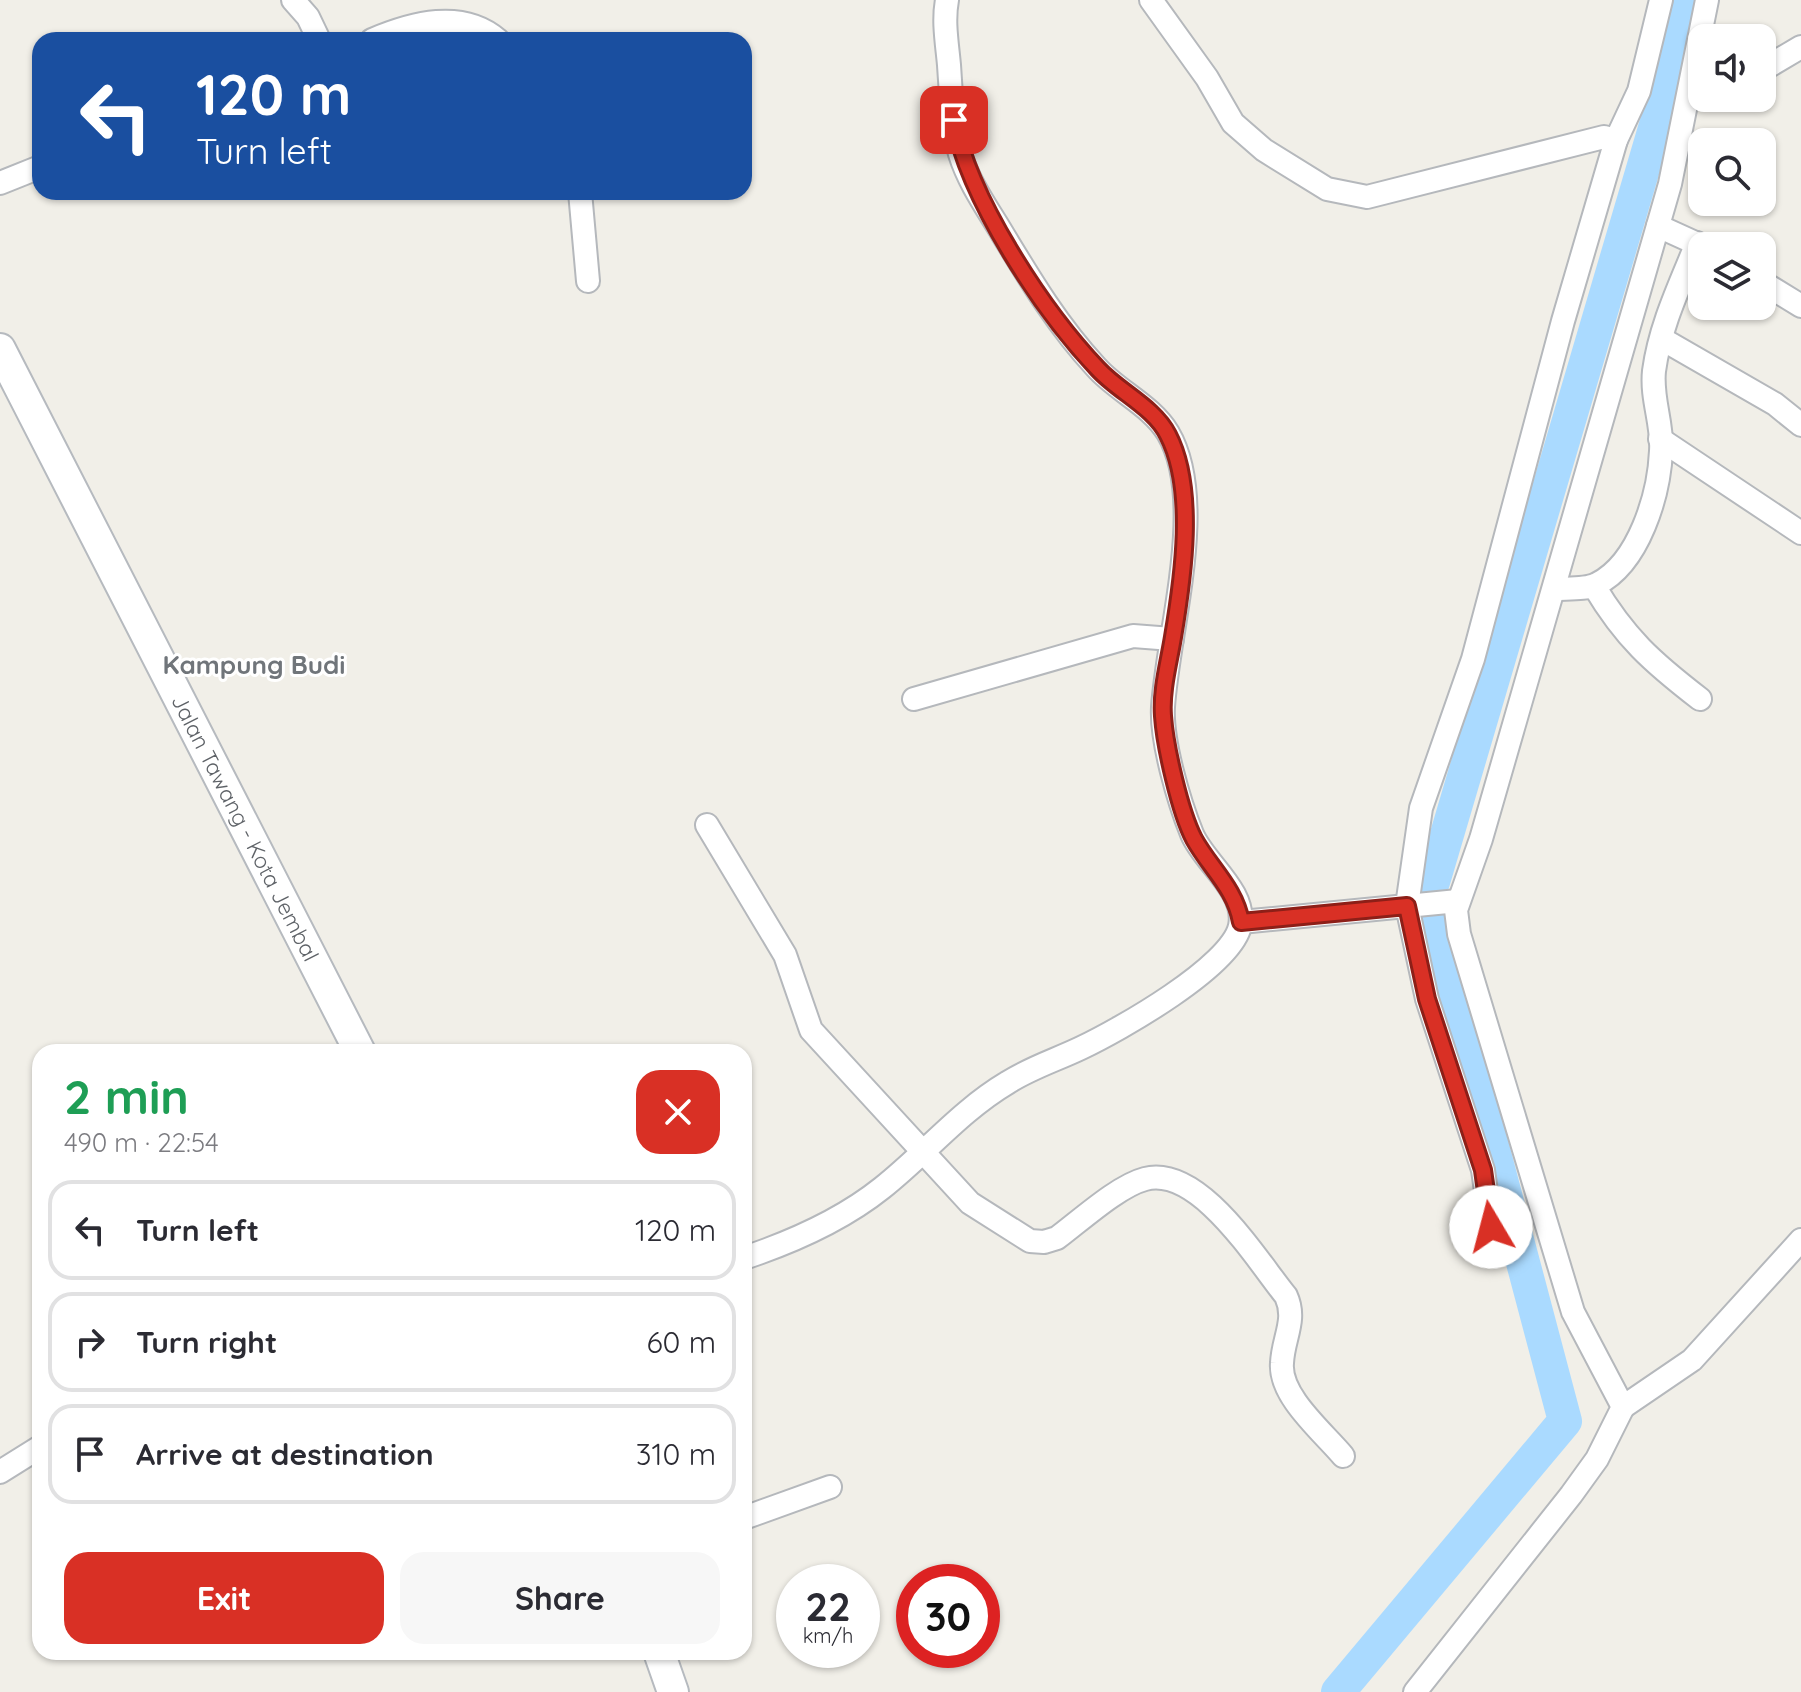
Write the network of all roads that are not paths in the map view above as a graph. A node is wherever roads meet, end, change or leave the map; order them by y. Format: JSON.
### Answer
{"nodes":[{"id":1,"x":293,"y":0,"type":"edge"},
{"id":2,"x":947,"y":0,"type":"edge"},
{"id":3,"x":1151,"y":0,"type":"edge"},
{"id":4,"x":1661,"y":0,"type":"edge"},
{"id":5,"x":1707,"y":0,"type":"edge"},
{"id":6,"x":1704,"y":24,"type":"edge"},
{"id":7,"x":315,"y":32,"type":"edge"},
{"id":8,"x":396,"y":32,"type":"edge"},
{"id":9,"x":485,"y":32,"type":"edge"},
{"id":10,"x":1801,"y":47,"type":"edge"},
{"id":11,"x":1776,"y":62,"type":"edge"},
{"id":12,"x":1688,"y":111,"type":"edge"},
{"id":13,"x":1616,"y":140,"type":"junction"},
{"id":14,"x":32,"y":170,"type":"edge"},
{"id":15,"x":0,"y":183,"type":"edge"},
{"id":16,"x":581,"y":200,"type":"edge"},
{"id":17,"x":1658,"y":226,"type":"junction"},
{"id":18,"x":1688,"y":240,"type":"edge"},
{"id":19,"x":1688,"y":270,"type":"edge"},
{"id":20,"x":588,"y":281,"type":"dead end"},
{"id":21,"x":1776,"y":291,"type":"edge"},
{"id":22,"x":1801,"y":306,"type":"edge"},
{"id":23,"x":1662,"y":339,"type":"junction"},
{"id":24,"x":0,"y":349,"type":"edge"},
{"id":25,"x":1801,"y":425,"type":"edge"},
{"id":26,"x":1660,"y":439,"type":"junction"},
{"id":27,"x":1801,"y":533,"type":"edge"},
{"id":28,"x":1594,"y":586,"type":"junction"},
{"id":29,"x":1554,"y":589,"type":"junction"},
{"id":30,"x":1172,"y":639,"type":"junction"},
{"id":31,"x":914,"y":699,"type":"dead end"},
{"id":32,"x":1700,"y":699,"type":"dead end"},
{"id":33,"x":707,"y":825,"type":"dead end"},
{"id":34,"x":1458,"y":901,"type":"junction"},
{"id":35,"x":1407,"y":906,"type":"junction"},
{"id":36,"x":1241,"y":922,"type":"junction"},
{"id":37,"x":356,"y":1044,"type":"edge"},
{"id":38,"x":922,"y":1154,"type":"junction"},
{"id":39,"x":1801,"y":1240,"type":"edge"},
{"id":40,"x":752,"y":1255,"type":"edge"},
{"id":41,"x":1495,"y":1255,"type":"dead end"},
{"id":42,"x":1623,"y":1407,"type":"junction"},
{"id":43,"x":32,"y":1452,"type":"edge"},
{"id":44,"x":1343,"y":1456,"type":"dead end"},
{"id":45,"x":0,"y":1472,"type":"edge"},
{"id":46,"x":830,"y":1487,"type":"dead end"},
{"id":47,"x":752,"y":1515,"type":"edge"},
{"id":48,"x":662,"y":1660,"type":"edge"},
{"id":49,"x":673,"y":1692,"type":"edge"},
{"id":50,"x":1415,"y":1692,"type":"edge"}],
"edges":[{"from":1,"to":7,"type":"street"},
{"from":2,"to":30,"type":"street"},
{"from":3,"to":13,"type":"street"},
{"from":4,"to":13,"type":"street"},
{"from":5,"to":6,"type":"street"},
{"from":8,"to":9,"type":"street"},
{"from":10,"to":11,"type":"street"},
{"from":12,"to":17,"type":"street"},
{"from":13,"to":35,"type":"street"},
{"from":14,"to":15,"type":"street"},
{"from":16,"to":20,"type":"street"},
{"from":17,"to":18,"type":"street"},
{"from":17,"to":29,"type":"street"},
{"from":19,"to":23,"type":"street"},
{"from":21,"to":22,"type":"street"},
{"from":23,"to":25,"type":"street"},
{"from":23,"to":26,"type":"street"},
{"from":24,"to":37,"type":"main road","name":"Jalan Tawang - Kota Jembal"},
{"from":26,"to":27,"type":"street"},
{"from":26,"to":28,"type":"street"},
{"from":28,"to":29,"type":"street"},
{"from":28,"to":32,"type":"street"},
{"from":29,"to":34,"type":"street"},
{"from":30,"to":31,"type":"street"},
{"from":30,"to":36,"type":"street"},
{"from":33,"to":38,"type":"street"},
{"from":34,"to":35,"type":"street"},
{"from":34,"to":42,"type":"street"},
{"from":35,"to":36,"type":"street"},
{"from":35,"to":41,"type":"street"},
{"from":36,"to":38,"type":"street"},
{"from":38,"to":40,"type":"street"},
{"from":38,"to":44,"type":"street"},
{"from":39,"to":42,"type":"street"},
{"from":42,"to":50,"type":"street"},
{"from":43,"to":45,"type":"street"},
{"from":46,"to":47,"type":"street"},
{"from":48,"to":49,"type":"main road"}]}
